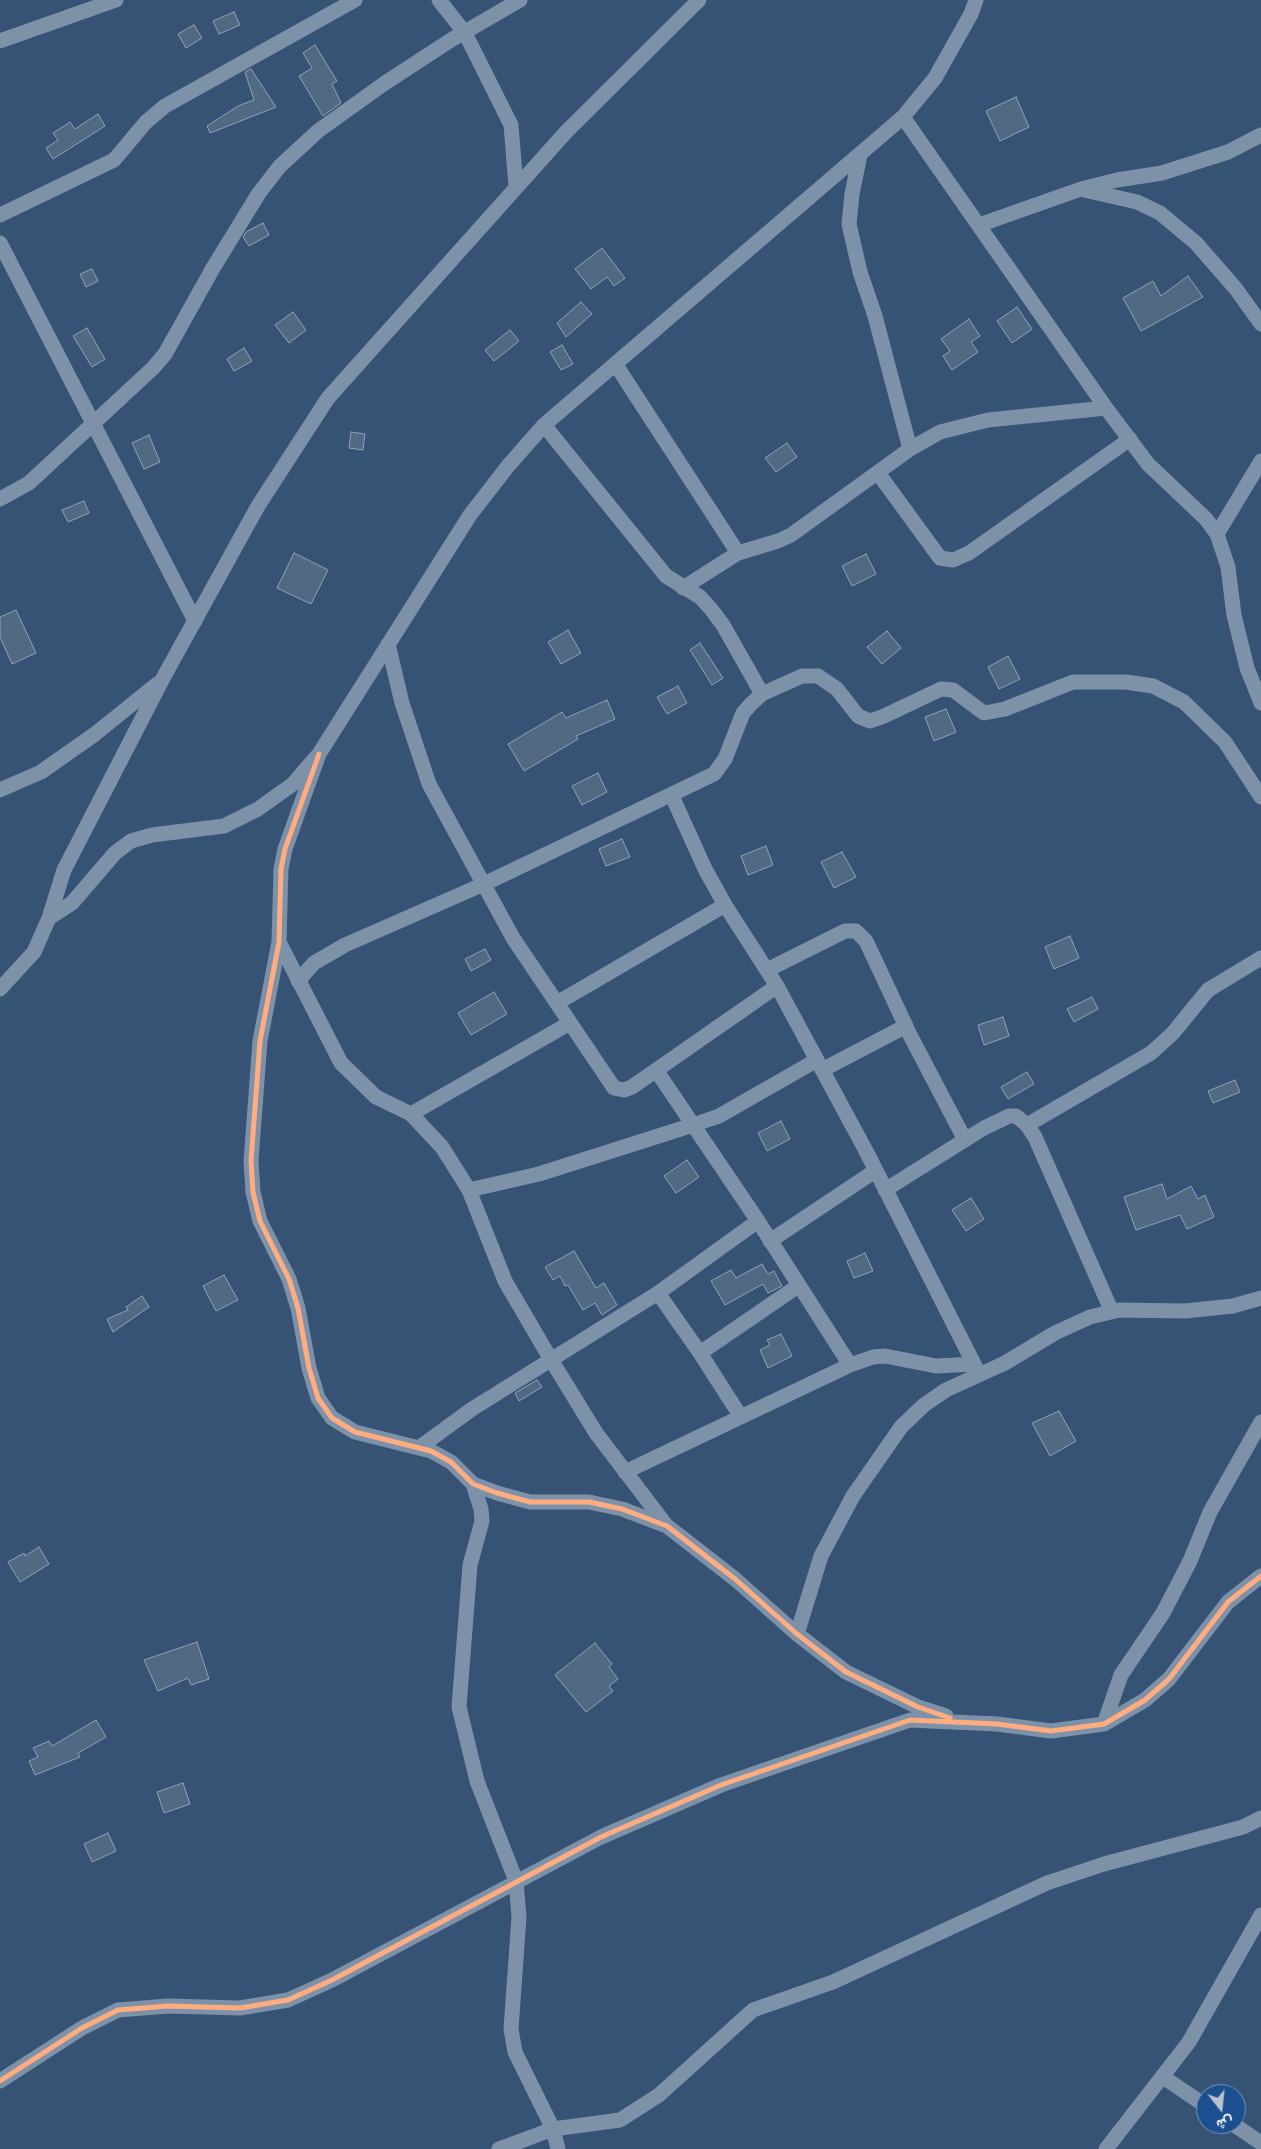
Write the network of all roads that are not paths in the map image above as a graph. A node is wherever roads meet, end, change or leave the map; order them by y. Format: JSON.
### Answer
{"nodes":[{"id":1,"x":116,"y":0,"type":"edge"},
{"id":2,"x":355,"y":0,"type":"edge"},
{"id":3,"x":439,"y":0,"type":"edge"},
{"id":4,"x":520,"y":0,"type":"edge"},
{"id":5,"x":699,"y":0,"type":"edge"},
{"id":6,"x":976,"y":0,"type":"edge"},
{"id":7,"x":465,"y":32,"type":"junction"},
{"id":8,"x":0,"y":41,"type":"edge"},
{"id":9,"x":903,"y":117,"type":"junction"},
{"id":10,"x":1261,"y":135,"type":"edge"},
{"id":11,"x":860,"y":155,"type":"junction"},
{"id":12,"x":516,"y":187,"type":"junction"},
{"id":13,"x":1081,"y":189,"type":"junction"},
{"id":14,"x":0,"y":215,"type":"edge"},
{"id":15,"x":979,"y":224,"type":"junction"},
{"id":16,"x":0,"y":244,"type":"edge"},
{"id":17,"x":1261,"y":324,"type":"edge"},
{"id":18,"x":616,"y":365,"type":"junction"},
{"id":19,"x":1106,"y":408,"type":"junction"},
{"id":20,"x":93,"y":423,"type":"junction"},
{"id":21,"x":544,"y":425,"type":"junction"},
{"id":22,"x":1130,"y":439,"type":"junction"},
{"id":23,"x":910,"y":449,"type":"junction"},
{"id":24,"x":1261,"y":461,"type":"edge"},
{"id":25,"x":878,"y":473,"type":"junction"},
{"id":26,"x":0,"y":499,"type":"edge"},
{"id":27,"x":1217,"y":534,"type":"junction"},
{"id":28,"x":738,"y":553,"type":"junction"},
{"id":29,"x":683,"y":588,"type":"junction"},
{"id":30,"x":195,"y":621,"type":"junction"},
{"id":31,"x":388,"y":644,"type":"junction"},
{"id":32,"x":162,"y":680,"type":"junction"},
{"id":33,"x":762,"y":694,"type":"junction"},
{"id":34,"x":1261,"y":703,"type":"edge"},
{"id":35,"x":319,"y":754,"type":"junction"},
{"id":36,"x":0,"y":790,"type":"edge"},
{"id":37,"x":672,"y":796,"type":"junction"},
{"id":38,"x":1261,"y":797,"type":"edge"},
{"id":39,"x":484,"y":884,"type":"junction"},
{"id":40,"x":725,"y":905,"type":"junction"},
{"id":41,"x":49,"y":918,"type":"junction"},
{"id":42,"x":280,"y":942,"type":"junction"},
{"id":43,"x":1261,"y":958,"type":"edge"},
{"id":44,"x":766,"y":970,"type":"junction"},
{"id":45,"x":298,"y":982,"type":"junction"},
{"id":46,"x":777,"y":986,"type":"junction"},
{"id":47,"x":0,"y":989,"type":"edge"},
{"id":48,"x":557,"y":1003,"type":"junction"},
{"id":49,"x":570,"y":1023,"type":"junction"},
{"id":50,"x":906,"y":1026,"type":"junction"},
{"id":51,"x":819,"y":1065,"type":"junction"},
{"id":52,"x":656,"y":1070,"type":"junction"},
{"id":53,"x":411,"y":1114,"type":"junction"},
{"id":54,"x":693,"y":1125,"type":"junction"},
{"id":55,"x":1027,"y":1125,"type":"junction"},
{"id":56,"x":965,"y":1140,"type":"junction"},
{"id":57,"x":875,"y":1171,"type":"junction"},
{"id":58,"x":469,"y":1190,"type":"junction"},
{"id":59,"x":885,"y":1190,"type":"junction"},
{"id":60,"x":758,"y":1221,"type":"junction"},
{"id":61,"x":770,"y":1241,"type":"junction"},
{"id":62,"x":798,"y":1286,"type":"junction"},
{"id":63,"x":658,"y":1293,"type":"junction"},
{"id":64,"x":1261,"y":1298,"type":"edge"},
{"id":65,"x":1112,"y":1312,"type":"junction"},
{"id":66,"x":700,"y":1353,"type":"junction"},
{"id":67,"x":550,"y":1358,"type":"junction"},
{"id":68,"x":850,"y":1365,"type":"junction"},
{"id":69,"x":976,"y":1369,"type":"junction"},
{"id":70,"x":741,"y":1417,"type":"junction"},
{"id":71,"x":1261,"y":1422,"type":"edge"},
{"id":72,"x":420,"y":1447,"type":"junction"},
{"id":73,"x":625,"y":1472,"type":"junction"},
{"id":74,"x":473,"y":1484,"type":"junction"},
{"id":75,"x":667,"y":1526,"type":"junction"},
{"id":76,"x":1261,"y":1576,"type":"edge"},
{"id":77,"x":796,"y":1634,"type":"junction"},
{"id":78,"x":962,"y":1722,"type":"junction"},
{"id":79,"x":1104,"y":1724,"type":"junction"},
{"id":80,"x":1261,"y":1818,"type":"edge"},
{"id":81,"x":516,"y":1881,"type":"junction"},
{"id":82,"x":1261,"y":1915,"type":"edge"},
{"id":83,"x":1162,"y":2077,"type":"junction"},
{"id":84,"x":0,"y":2081,"type":"edge"},
{"id":85,"x":1196,"y":2099,"type":"edge"},
{"id":86,"x":553,"y":2129,"type":"junction"},
{"id":87,"x":1246,"y":2133,"type":"edge"},
{"id":88,"x":1261,"y":2143,"type":"edge"},
{"id":89,"x":499,"y":2149,"type":"edge"},
{"id":90,"x":558,"y":2149,"type":"edge"},
{"id":91,"x":1106,"y":2149,"type":"edge"}],
"edges":[{"from":1,"to":8,"type":"street"},
{"from":2,"to":14,"type":"street"},
{"from":3,"to":7,"type":"street"},
{"from":4,"to":7,"type":"street"},
{"from":5,"to":12,"type":"street"},
{"from":6,"to":9,"type":"street"},
{"from":7,"to":12,"type":"street"},
{"from":7,"to":20,"type":"street"},
{"from":9,"to":11,"type":"street"},
{"from":9,"to":15,"type":"street"},
{"from":10,"to":13,"type":"street"},
{"from":11,"to":18,"type":"street"},
{"from":11,"to":23,"type":"street"},
{"from":12,"to":30,"type":"street"},
{"from":13,"to":15,"type":"street"},
{"from":13,"to":17,"type":"street"},
{"from":15,"to":19,"type":"street"},
{"from":16,"to":20,"type":"street"},
{"from":18,"to":21,"type":"street"},
{"from":18,"to":28,"type":"street"},
{"from":19,"to":22,"type":"street"},
{"from":19,"to":23,"type":"street"},
{"from":20,"to":26,"type":"street"},
{"from":20,"to":30,"type":"street"},
{"from":21,"to":29,"type":"street"},
{"from":21,"to":31,"type":"street"},
{"from":22,"to":25,"type":"street"},
{"from":22,"to":27,"type":"street"},
{"from":23,"to":25,"type":"street"},
{"from":24,"to":27,"type":"street"},
{"from":25,"to":28,"type":"street"},
{"from":27,"to":34,"type":"street"},
{"from":28,"to":29,"type":"street"},
{"from":29,"to":33,"type":"street"},
{"from":30,"to":32,"type":"street"},
{"from":31,"to":35,"type":"street"},
{"from":31,"to":39,"type":"street"},
{"from":32,"to":36,"type":"street"},
{"from":32,"to":41,"type":"street"},
{"from":33,"to":37,"type":"street"},
{"from":33,"to":38,"type":"street"},
{"from":35,"to":41,"type":"street"},
{"from":35,"to":42,"type":"street"},
{"from":37,"to":39,"type":"street"},
{"from":37,"to":40,"type":"street"},
{"from":39,"to":45,"type":"street"},
{"from":39,"to":48,"type":"street"},
{"from":40,"to":44,"type":"street"},
{"from":40,"to":48,"type":"street"},
{"from":41,"to":47,"type":"street"},
{"from":42,"to":45,"type":"street"},
{"from":42,"to":72,"type":"street"},
{"from":43,"to":55,"type":"street"},
{"from":44,"to":46,"type":"street"},
{"from":44,"to":50,"type":"street"},
{"from":45,"to":53,"type":"street"},
{"from":46,"to":51,"type":"street"},
{"from":46,"to":52,"type":"street"},
{"from":48,"to":49,"type":"street"},
{"from":49,"to":52,"type":"street"},
{"from":49,"to":53,"type":"street"},
{"from":50,"to":51,"type":"street"},
{"from":50,"to":56,"type":"street"},
{"from":51,"to":54,"type":"street"},
{"from":51,"to":57,"type":"street"},
{"from":52,"to":54,"type":"street"},
{"from":53,"to":58,"type":"street"},
{"from":54,"to":58,"type":"street"},
{"from":54,"to":60,"type":"street"},
{"from":55,"to":56,"type":"street"},
{"from":55,"to":65,"type":"street"},
{"from":56,"to":59,"type":"street"},
{"from":57,"to":59,"type":"street"},
{"from":57,"to":61,"type":"street"},
{"from":58,"to":67,"type":"street"},
{"from":59,"to":69,"type":"street"},
{"from":60,"to":61,"type":"street"},
{"from":60,"to":63,"type":"street"},
{"from":61,"to":62,"type":"street"},
{"from":62,"to":66,"type":"street"},
{"from":62,"to":68,"type":"street"},
{"from":63,"to":66,"type":"street"},
{"from":63,"to":67,"type":"street"},
{"from":64,"to":65,"type":"street"},
{"from":65,"to":69,"type":"street"},
{"from":66,"to":70,"type":"street"},
{"from":67,"to":72,"type":"street"},
{"from":67,"to":73,"type":"street"},
{"from":68,"to":69,"type":"street"},
{"from":68,"to":70,"type":"street"},
{"from":69,"to":77,"type":"street"},
{"from":70,"to":73,"type":"street"},
{"from":71,"to":79,"type":"street"},
{"from":72,"to":74,"type":"street"},
{"from":73,"to":75,"type":"street"},
{"from":74,"to":75,"type":"street"},
{"from":74,"to":81,"type":"street"},
{"from":75,"to":77,"type":"street"},
{"from":76,"to":79,"type":"street"},
{"from":77,"to":78,"type":"street"},
{"from":78,"to":79,"type":"street"},
{"from":78,"to":81,"type":"street"},
{"from":80,"to":86,"type":"street"},
{"from":81,"to":84,"type":"street"},
{"from":81,"to":86,"type":"street"},
{"from":82,"to":83,"type":"street"},
{"from":83,"to":85,"type":"street"},
{"from":83,"to":91,"type":"street"},
{"from":86,"to":89,"type":"street"},
{"from":86,"to":90,"type":"street"},
{"from":87,"to":88,"type":"street"}]}
